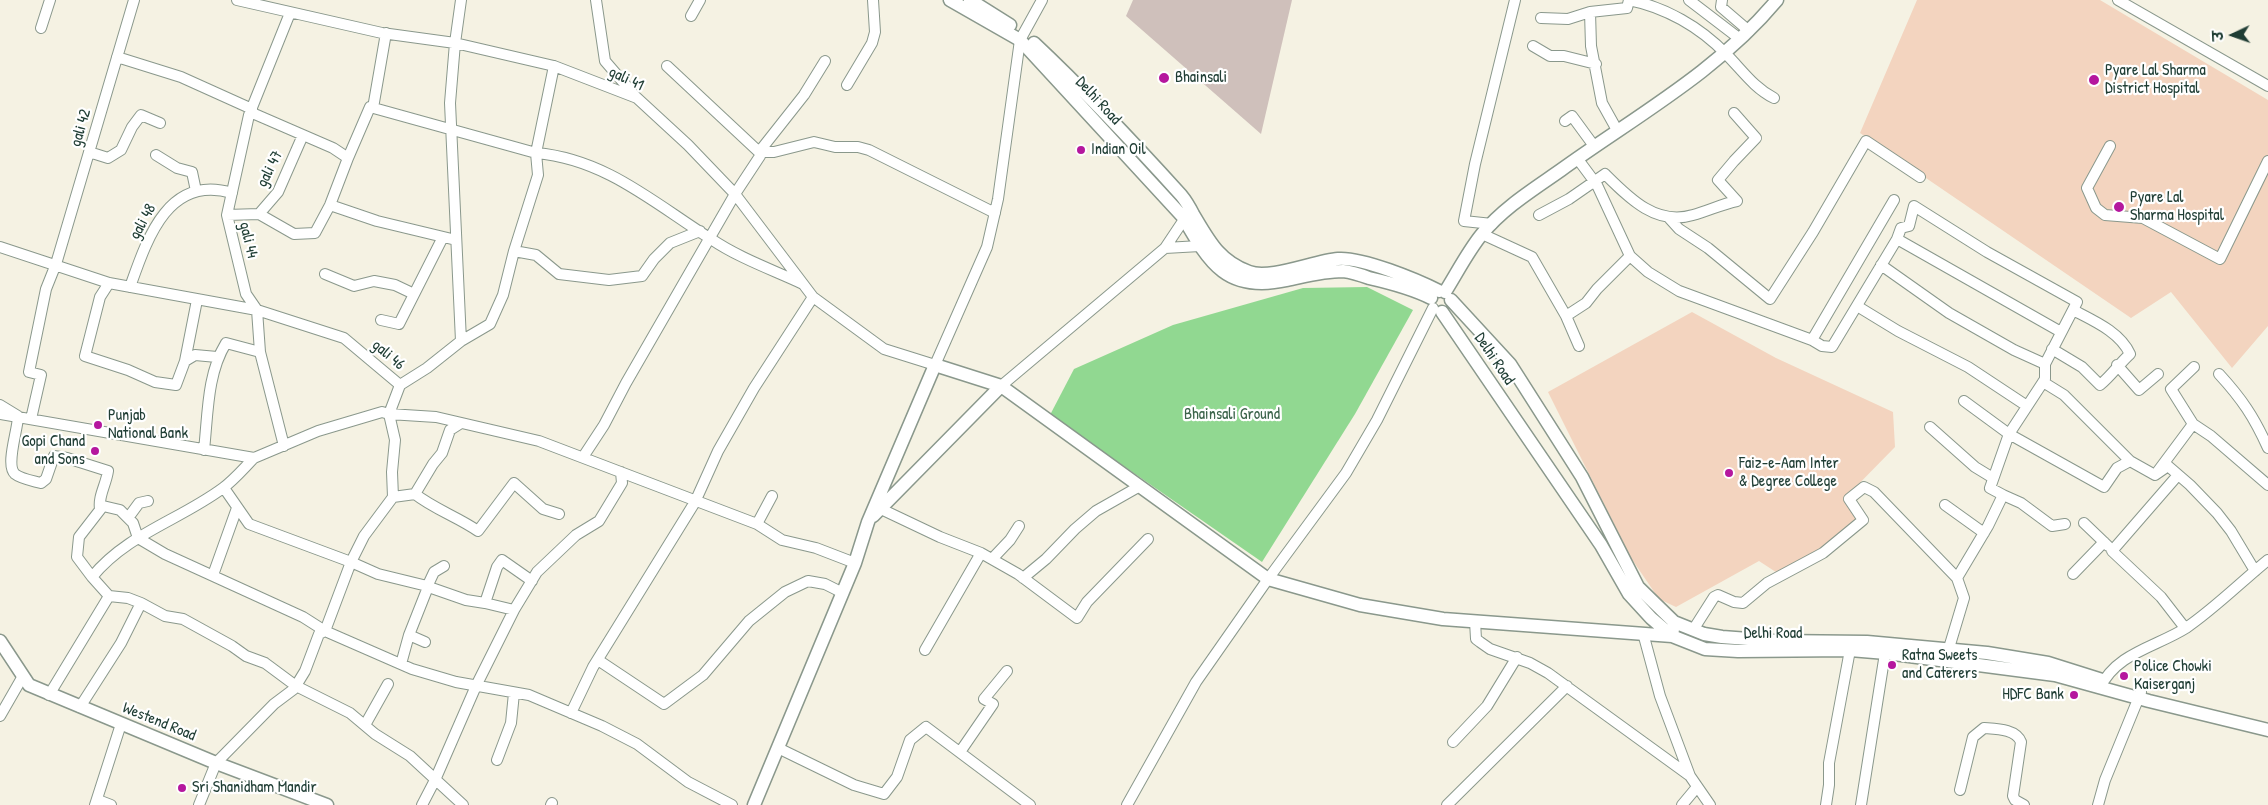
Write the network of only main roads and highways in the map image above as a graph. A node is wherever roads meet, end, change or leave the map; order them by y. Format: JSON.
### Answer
{"nodes":[{"id":1,"x":950,"y":0,"type":"edge"},
{"id":2,"x":970,"y":0,"type":"edge"},
{"id":3,"x":1777,"y":0,"type":"edge"},
{"id":4,"x":1021,"y":37,"type":"junction"},
{"id":5,"x":1440,"y":300,"type":"junction"},
{"id":6,"x":1001,"y":386,"type":"junction"},
{"id":7,"x":868,"y":522,"type":"junction"},
{"id":8,"x":1674,"y":622,"type":"junction"},
{"id":9,"x":1672,"y":636,"type":"junction"},
{"id":10,"x":0,"y":641,"type":"edge"},
{"id":11,"x":1886,"y":648,"type":"junction"},
{"id":12,"x":2012,"y":663,"type":"junction"},
{"id":13,"x":2140,"y":695,"type":"junction"},
{"id":14,"x":2268,"y":723,"type":"edge"},
{"id":15,"x":2268,"y":730,"type":"edge"},
{"id":16,"x":327,"y":805,"type":"edge"},
{"id":17,"x":754,"y":805,"type":"edge"}],
"edges":[{"from":1,"to":4,"type":"main road"},
{"from":2,"to":4,"type":"main road"},
{"from":3,"to":5,"type":"main road"},
{"from":4,"to":5,"type":"main road","name":"Delhi Road"},
{"from":5,"to":8,"type":"main road"},
{"from":5,"to":9,"type":"main road","name":"Delhi Road"},
{"from":6,"to":7,"type":"main road"},
{"from":6,"to":7,"type":"main road"},
{"from":6,"to":9,"type":"main road"},
{"from":7,"to":17,"type":"main road"},
{"from":8,"to":9,"type":"main road"},
{"from":8,"to":11,"type":"main road"},
{"from":9,"to":11,"type":"main road","name":"Delhi Road"},
{"from":10,"to":16,"type":"main road","name":"Westend Road"},
{"from":11,"to":12,"type":"main road","name":"Delhi Road"},
{"from":11,"to":12,"type":"main road","name":"Delhi Road"},
{"from":12,"to":13,"type":"main road","name":"Delhi Road"},
{"from":13,"to":14,"type":"main road","name":"Delhi Road"},
{"from":13,"to":15,"type":"main road","name":"Delhi Road"}]}
